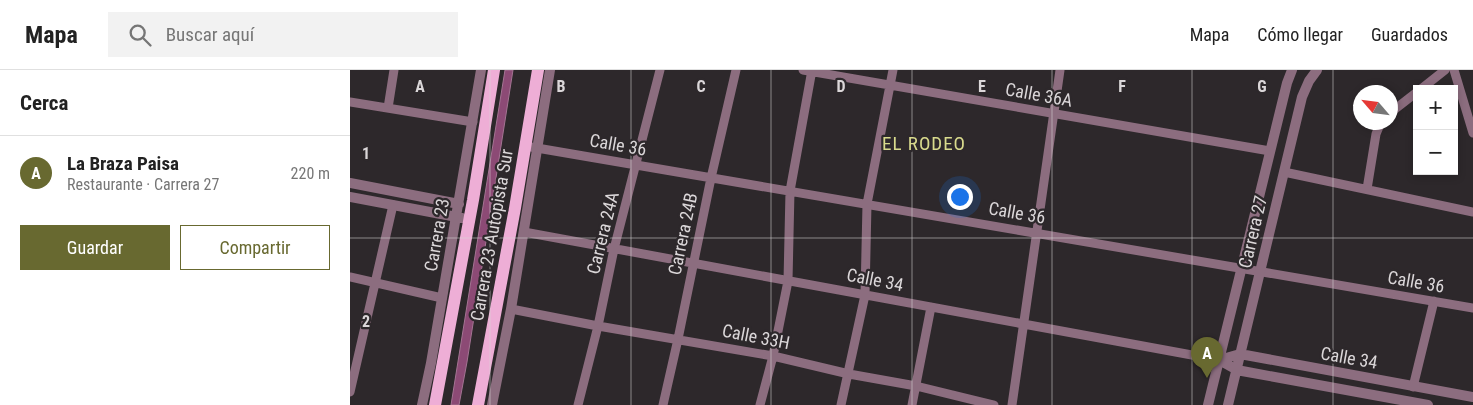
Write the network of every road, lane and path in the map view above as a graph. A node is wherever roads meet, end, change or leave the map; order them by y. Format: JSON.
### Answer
{"nodes":[{"id":1,"x":394,"y":70,"type":"edge"},
{"id":2,"x":481,"y":70,"type":"edge"},
{"id":3,"x":494,"y":70,"type":"edge"},
{"id":4,"x":538,"y":70,"type":"edge"},
{"id":5,"x":550,"y":70,"type":"edge"},
{"id":6,"x":660,"y":70,"type":"edge"},
{"id":7,"x":736,"y":70,"type":"edge"},
{"id":8,"x":808,"y":70,"type":"edge"},
{"id":9,"x":893,"y":70,"type":"edge"},
{"id":10,"x":1060,"y":70,"type":"edge"},
{"id":11,"x":1292,"y":70,"type":"edge"},
{"id":12,"x":1317,"y":70,"type":"edge"},
{"id":13,"x":1445,"y":70,"type":"edge"},
{"id":14,"x":1454,"y":70,"type":"edge"},
{"id":15,"x":890,"y":85,"type":"junction"},
{"id":16,"x":1426,"y":85,"type":"edge"},
{"id":17,"x":1413,"y":95,"type":"edge"},
{"id":18,"x":350,"y":102,"type":"edge"},
{"id":19,"x":1398,"y":107,"type":"edge"},
{"id":20,"x":388,"y":108,"type":"junction"},
{"id":21,"x":1054,"y":114,"type":"junction"},
{"id":22,"x":473,"y":122,"type":"junction"},
{"id":23,"x":1378,"y":130,"type":"edge"},
{"id":24,"x":1473,"y":133,"type":"edge"},
{"id":25,"x":532,"y":147,"type":"junction"},
{"id":26,"x":1270,"y":151,"type":"junction"},
{"id":27,"x":637,"y":165,"type":"junction"},
{"id":28,"x":1284,"y":172,"type":"junction"},
{"id":29,"x":711,"y":178,"type":"junction"},
{"id":30,"x":350,"y":183,"type":"edge"},
{"id":31,"x":1367,"y":189,"type":"junction"},
{"id":32,"x":790,"y":191,"type":"junction"},
{"id":33,"x":350,"y":197,"type":"edge"},
{"id":34,"x":459,"y":204,"type":"junction"},
{"id":35,"x":867,"y":204,"type":"junction"},
{"id":36,"x":393,"y":205,"type":"junction"},
{"id":37,"x":1473,"y":212,"type":"edge"},
{"id":38,"x":463,"y":218,"type":"junction"},
{"id":39,"x":524,"y":232,"type":"junction"},
{"id":40,"x":1037,"y":233,"type":"junction"},
{"id":41,"x":614,"y":249,"type":"junction"},
{"id":42,"x":693,"y":263,"type":"junction"},
{"id":43,"x":1242,"y":268,"type":"junction"},
{"id":44,"x":1260,"y":272,"type":"junction"},
{"id":45,"x":350,"y":277,"type":"edge"},
{"id":46,"x":788,"y":281,"type":"junction"},
{"id":47,"x":376,"y":282,"type":"junction"},
{"id":48,"x":865,"y":295,"type":"junction"},
{"id":49,"x":442,"y":298,"type":"junction"},
{"id":50,"x":1434,"y":301,"type":"junction"},
{"id":51,"x":931,"y":307,"type":"junction"},
{"id":52,"x":511,"y":308,"type":"junction"},
{"id":53,"x":1473,"y":308,"type":"edge"},
{"id":54,"x":1023,"y":325,"type":"junction"},
{"id":55,"x":598,"y":326,"type":"junction"},
{"id":56,"x":678,"y":340,"type":"junction"},
{"id":57,"x":1240,"y":354,"type":"junction"},
{"id":58,"x":773,"y":356,"type":"junction"},
{"id":59,"x":1219,"y":360,"type":"junction"},
{"id":60,"x":437,"y":364,"type":"junction"},
{"id":61,"x":1237,"y":370,"type":"junction"},
{"id":62,"x":849,"y":374,"type":"junction"},
{"id":63,"x":916,"y":386,"type":"junction"},
{"id":64,"x":1413,"y":386,"type":"junction"},
{"id":65,"x":350,"y":392,"type":"edge"},
{"id":66,"x":1473,"y":397,"type":"edge"},
{"id":67,"x":1412,"y":403,"type":"edge"},
{"id":68,"x":422,"y":405,"type":"edge"},
{"id":69,"x":435,"y":405,"type":"edge"},
{"id":70,"x":478,"y":405,"type":"edge"},
{"id":71,"x":492,"y":405,"type":"edge"},
{"id":72,"x":578,"y":405,"type":"edge"},
{"id":73,"x":663,"y":405,"type":"edge"},
{"id":74,"x":760,"y":405,"type":"edge"},
{"id":75,"x":841,"y":405,"type":"edge"},
{"id":76,"x":912,"y":405,"type":"edge"},
{"id":77,"x":994,"y":405,"type":"edge"},
{"id":78,"x":1012,"y":405,"type":"edge"},
{"id":79,"x":1208,"y":405,"type":"edge"},
{"id":80,"x":1228,"y":405,"type":"edge"},
{"id":81,"x":1428,"y":405,"type":"edge"}],
"edges":[{"from":1,"to":20,"type":"street"},
{"from":2,"to":22,"type":"street","name":"Carrera 23"},
{"from":3,"to":38,"type":"main road","name":"Carrera 23 Autopista Sur"},
{"from":4,"to":25,"type":"main road","name":"Carrera 23 Autopista Sur"},
{"from":5,"to":25,"type":"street"},
{"from":6,"to":27,"type":"street","name":"Carrera 24A"},
{"from":7,"to":29,"type":"street","name":"Carrera 24B"},
{"from":8,"to":15,"type":"street","name":"Calle 36A"},
{"from":8,"to":32,"type":"street"},
{"from":9,"to":15,"type":"street"},
{"from":10,"to":21,"type":"street"},
{"from":11,"to":26,"type":"street","name":"Carrera 27"},
{"from":12,"to":28,"type":"street","name":"Carrera 27"},
{"from":13,"to":16,"type":"street"},
{"from":14,"to":24,"type":"street"},
{"from":15,"to":21,"type":"street","name":"Calle 36A"},
{"from":15,"to":35,"type":"street"},
{"from":17,"to":19,"type":"street"},
{"from":18,"to":20,"type":"street"},
{"from":20,"to":22,"type":"street"},
{"from":21,"to":26,"type":"street","name":"Calle 36A"},
{"from":21,"to":40,"type":"street"},
{"from":22,"to":34,"type":"street","name":"Carrera 23"},
{"from":23,"to":31,"type":"street"},
{"from":25,"to":27,"type":"street","name":"Calle 36"},
{"from":25,"to":39,"type":"street"},
{"from":25,"to":70,"type":"main road","name":"Carrera 23 Autopista Sur"},
{"from":26,"to":43,"type":"street","name":"Carrera 27"},
{"from":27,"to":29,"type":"street","name":"Calle 36"},
{"from":27,"to":41,"type":"street","name":"Carrera 24A"},
{"from":28,"to":31,"type":"street"},
{"from":28,"to":44,"type":"street","name":"Carrera 27"},
{"from":29,"to":32,"type":"street","name":"Calle 36"},
{"from":29,"to":42,"type":"street","name":"Carrera 24B"},
{"from":30,"to":34,"type":"street"},
{"from":31,"to":37,"type":"street"},
{"from":32,"to":35,"type":"street","name":"Calle 36"},
{"from":32,"to":46,"type":"street"},
{"from":33,"to":36,"type":"street"},
{"from":34,"to":38,"type":"street","name":"Carrera 23"},
{"from":35,"to":40,"type":"street","name":"Calle 36"},
{"from":35,"to":48,"type":"street"},
{"from":36,"to":38,"type":"street"},
{"from":36,"to":47,"type":"street"},
{"from":38,"to":49,"type":"street","name":"Carrera 23"},
{"from":38,"to":60,"type":"main road","name":"Carrera 23 Autopista Sur"},
{"from":39,"to":41,"type":"street","name":"Calle 34"},
{"from":39,"to":52,"type":"street"},
{"from":40,"to":43,"type":"street","name":"Calle 36"},
{"from":40,"to":54,"type":"street"},
{"from":41,"to":42,"type":"street","name":"Calle 34"},
{"from":41,"to":55,"type":"street","name":"Carrera 24A"},
{"from":42,"to":46,"type":"street","name":"Calle 34"},
{"from":42,"to":56,"type":"street","name":"Carrera 24B"},
{"from":43,"to":44,"type":"street","name":"Calle 36"},
{"from":43,"to":59,"type":"street","name":"Carrera 27"},
{"from":44,"to":50,"type":"street","name":"Calle 36"},
{"from":44,"to":57,"type":"street","name":"Carrera 27"},
{"from":45,"to":47,"type":"street"},
{"from":46,"to":48,"type":"street","name":"Calle 34"},
{"from":46,"to":58,"type":"street"},
{"from":47,"to":49,"type":"street"},
{"from":47,"to":65,"type":"street"},
{"from":48,"to":51,"type":"street","name":"Calle 34"},
{"from":48,"to":62,"type":"street"},
{"from":49,"to":60,"type":"street","name":"Carrera 23"},
{"from":50,"to":53,"type":"street","name":"Calle 36"},
{"from":50,"to":64,"type":"street"},
{"from":51,"to":54,"type":"street","name":"Calle 34"},
{"from":51,"to":63,"type":"street"},
{"from":52,"to":55,"type":"street","name":"Calle 33H"},
{"from":52,"to":71,"type":"street"},
{"from":54,"to":59,"type":"street","name":"Calle 34"},
{"from":54,"to":78,"type":"street"},
{"from":55,"to":56,"type":"street","name":"Calle 33H"},
{"from":55,"to":72,"type":"street","name":"Carrera 24A"},
{"from":56,"to":58,"type":"street","name":"Calle 33H"},
{"from":56,"to":73,"type":"street","name":"Carrera 24B"},
{"from":57,"to":59,"type":"street","name":"Calle 34"},
{"from":57,"to":61,"type":"street","name":"Carrera 27"},
{"from":57,"to":64,"type":"street","name":"Calle 34"},
{"from":58,"to":62,"type":"street","name":"Calle 33H"},
{"from":58,"to":74,"type":"street"},
{"from":59,"to":61,"type":"street","name":"Calle 34"},
{"from":59,"to":79,"type":"street","name":"Carrera 27"},
{"from":60,"to":68,"type":"street","name":"Carrera 23"},
{"from":60,"to":69,"type":"main road","name":"Carrera 23 Autopista Sur"},
{"from":61,"to":67,"type":"street","name":"Calle 34"},
{"from":61,"to":80,"type":"street","name":"Carrera 27"},
{"from":62,"to":63,"type":"street","name":"Calle 33H"},
{"from":62,"to":75,"type":"street"},
{"from":63,"to":76,"type":"street"},
{"from":63,"to":77,"type":"street","name":"Calle 33H"},
{"from":64,"to":66,"type":"street","name":"Calle 34"},
{"from":67,"to":81,"type":"street","name":"Calle 34"}]}
